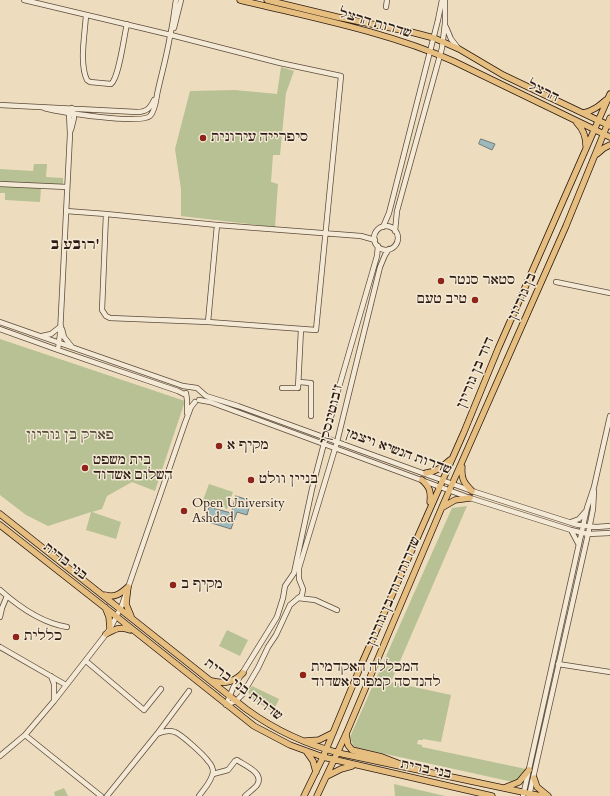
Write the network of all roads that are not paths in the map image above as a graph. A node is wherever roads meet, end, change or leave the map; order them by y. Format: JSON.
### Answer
{"nodes":[{"id":1,"x":24,"y":0,"type":"edge"},
{"id":2,"x":176,"y":0,"type":"edge"},
{"id":3,"x":181,"y":0,"type":"edge"},
{"id":4,"x":240,"y":0,"type":"edge"},
{"id":5,"x":267,"y":0,"type":"edge"},
{"id":6,"x":387,"y":0,"type":"edge"},
{"id":7,"x":442,"y":0,"type":"edge"},
{"id":8,"x":445,"y":0,"type":"edge"},
{"id":9,"x":386,"y":7,"type":"dead end"},
{"id":10,"x":86,"y":15,"type":"junction"},
{"id":11,"x":445,"y":23,"type":"junction"},
{"id":12,"x":127,"y":24,"type":"junction"},
{"id":13,"x":171,"y":35,"type":"junction"},
{"id":14,"x":434,"y":38,"type":"junction"},
{"id":15,"x":443,"y":42,"type":"junction"},
{"id":16,"x":459,"y":49,"type":"junction"},
{"id":17,"x":430,"y":52,"type":"junction"},
{"id":18,"x":440,"y":56,"type":"junction"},
{"id":19,"x":499,"y":83,"type":"joint"},
{"id":20,"x":158,"y":92,"type":"junction"},
{"id":21,"x":609,"y":96,"type":"edge"},
{"id":22,"x":0,"y":105,"type":"edge"},
{"id":23,"x":44,"y":108,"type":"junction"},
{"id":24,"x":72,"y":108,"type":"junction"},
{"id":25,"x":583,"y":113,"type":"junction"},
{"id":26,"x":72,"y":114,"type":"junction"},
{"id":27,"x":610,"y":118,"type":"edge"},
{"id":28,"x":576,"y":121,"type":"junction"},
{"id":29,"x":599,"y":121,"type":"junction"},
{"id":30,"x":609,"y":126,"type":"edge"},
{"id":31,"x":595,"y":130,"type":"junction"},
{"id":32,"x":604,"y":134,"type":"junction"},
{"id":33,"x":610,"y":137,"type":"edge"},
{"id":34,"x":610,"y":145,"type":"edge"},
{"id":35,"x":585,"y":148,"type":"junction"},
{"id":36,"x":594,"y":157,"type":"junction"},
{"id":37,"x":0,"y":184,"type":"edge"},
{"id":38,"x":67,"y":187,"type":"junction"},
{"id":39,"x":66,"y":211,"type":"junction"},
{"id":40,"x":106,"y":214,"type":"junction"},
{"id":41,"x":217,"y":225,"type":"junction"},
{"id":42,"x":383,"y":227,"type":"junction"},
{"id":43,"x":395,"y":231,"type":"junction"},
{"id":44,"x":376,"y":232,"type":"junction"},
{"id":45,"x":326,"y":233,"type":"junction"},
{"id":46,"x":361,"y":236,"type":"junction"},
{"id":47,"x":375,"y":240,"type":"junction"},
{"id":48,"x":378,"y":246,"type":"junction"},
{"id":49,"x":389,"y":249,"type":"junction"},
{"id":50,"x":556,"y":282,"type":"dead end"},
{"id":51,"x":610,"y":293,"type":"edge"},
{"id":52,"x":0,"y":322,"type":"edge"},
{"id":53,"x":208,"y":322,"type":"junction"},
{"id":54,"x":61,"y":326,"type":"junction"},
{"id":55,"x":0,"y":329,"type":"edge"},
{"id":56,"x":301,"y":329,"type":"junction"},
{"id":57,"x":41,"y":336,"type":"junction"},
{"id":58,"x":59,"y":343,"type":"junction"},
{"id":59,"x":73,"y":348,"type":"junction"},
{"id":60,"x":58,"y":350,"type":"junction"},
{"id":61,"x":299,"y":382,"type":"junction"},
{"id":62,"x":190,"y":388,"type":"junction"},
{"id":63,"x":282,"y":388,"type":"dead end"},
{"id":64,"x":200,"y":392,"type":"junction"},
{"id":65,"x":186,"y":397,"type":"junction"},
{"id":66,"x":197,"y":401,"type":"junction"},
{"id":67,"x":311,"y":416,"type":"dead end"},
{"id":68,"x":610,"y":416,"type":"edge"},
{"id":69,"x":185,"y":423,"type":"junction"},
{"id":70,"x":609,"y":424,"type":"edge"},
{"id":71,"x":326,"y":438,"type":"junction"},
{"id":72,"x":337,"y":442,"type":"junction"},
{"id":73,"x":324,"y":444,"type":"junction"},
{"id":74,"x":335,"y":448,"type":"junction"},
{"id":75,"x":452,"y":459,"type":"junction"},
{"id":76,"x":462,"y":464,"type":"junction"},
{"id":77,"x":426,"y":473,"type":"junction"},
{"id":78,"x":422,"y":480,"type":"junction"},
{"id":79,"x":442,"y":480,"type":"junction"},
{"id":80,"x":453,"y":484,"type":"junction"},
{"id":81,"x":439,"y":486,"type":"junction"},
{"id":82,"x":594,"y":487,"type":"junction"},
{"id":83,"x":450,"y":491,"type":"junction"},
{"id":84,"x":472,"y":491,"type":"junction"},
{"id":85,"x":470,"y":498,"type":"junction"},
{"id":86,"x":442,"y":507,"type":"junction"},
{"id":87,"x":429,"y":510,"type":"junction"},
{"id":88,"x":587,"y":510,"type":"junction"},
{"id":89,"x":0,"y":514,"type":"edge"},
{"id":90,"x":570,"y":523,"type":"junction"},
{"id":91,"x":0,"y":525,"type":"edge"},
{"id":92,"x":584,"y":526,"type":"junction"},
{"id":93,"x":610,"y":526,"type":"edge"},
{"id":94,"x":590,"y":527,"type":"junction"},
{"id":95,"x":571,"y":530,"type":"junction"},
{"id":96,"x":582,"y":533,"type":"junction"},
{"id":97,"x":610,"y":533,"type":"edge"},
{"id":98,"x":588,"y":534,"type":"junction"},
{"id":99,"x":579,"y":545,"type":"junction"},
{"id":100,"x":84,"y":580,"type":"joint"},
{"id":101,"x":289,"y":582,"type":"junction"},
{"id":102,"x":300,"y":584,"type":"junction"},
{"id":103,"x":128,"y":587,"type":"junction"},
{"id":104,"x":303,"y":589,"type":"junction"},
{"id":105,"x":0,"y":590,"type":"edge"},
{"id":106,"x":284,"y":593,"type":"junction"},
{"id":107,"x":102,"y":594,"type":"junction"},
{"id":108,"x":7,"y":596,"type":"junction"},
{"id":109,"x":297,"y":599,"type":"junction"},
{"id":110,"x":315,"y":600,"type":"junction"},
{"id":111,"x":105,"y":607,"type":"junction"},
{"id":112,"x":120,"y":610,"type":"junction"},
{"id":113,"x":337,"y":610,"type":"dead end"},
{"id":114,"x":117,"y":617,"type":"junction"},
{"id":115,"x":0,"y":618,"type":"edge"},
{"id":116,"x":133,"y":620,"type":"junction"},
{"id":117,"x":67,"y":627,"type":"dead end"},
{"id":118,"x":110,"y":629,"type":"junction"},
{"id":119,"x":133,"y":631,"type":"junction"},
{"id":120,"x":106,"y":634,"type":"junction"},
{"id":121,"x":0,"y":648,"type":"edge"},
{"id":122,"x":86,"y":661,"type":"junction"},
{"id":123,"x":553,"y":662,"type":"junction"},
{"id":124,"x":560,"y":664,"type":"junction"},
{"id":125,"x":610,"y":672,"type":"edge"},
{"id":126,"x":243,"y":673,"type":"junction"},
{"id":127,"x":51,"y":676,"type":"junction"},
{"id":128,"x":211,"y":680,"type":"junction"},
{"id":129,"x":66,"y":685,"type":"junction"},
{"id":130,"x":161,"y":689,"type":"dead end"},
{"id":131,"x":189,"y":691,"type":"dead end"},
{"id":132,"x":230,"y":696,"type":"junction"},
{"id":133,"x":54,"y":701,"type":"junction"},
{"id":134,"x":236,"y":701,"type":"junction"},
{"id":135,"x":226,"y":705,"type":"junction"},
{"id":136,"x":333,"y":732,"type":"junction"},
{"id":137,"x":157,"y":734,"type":"junction"},
{"id":138,"x":346,"y":734,"type":"junction"},
{"id":139,"x":25,"y":735,"type":"junction"},
{"id":140,"x":303,"y":742,"type":"junction"},
{"id":141,"x":326,"y":749,"type":"junction"},
{"id":142,"x":305,"y":751,"type":"junction"},
{"id":143,"x":337,"y":752,"type":"junction"},
{"id":144,"x":0,"y":756,"type":"edge"},
{"id":145,"x":323,"y":757,"type":"junction"},
{"id":146,"x":334,"y":760,"type":"junction"},
{"id":147,"x":354,"y":765,"type":"junction"},
{"id":148,"x":408,"y":767,"type":"junction"},
{"id":149,"x":530,"y":770,"type":"junction"},
{"id":150,"x":316,"y":772,"type":"junction"},
{"id":151,"x":213,"y":774,"type":"junction"},
{"id":152,"x":326,"y":776,"type":"junction"},
{"id":153,"x":534,"y":778,"type":"junction"},
{"id":154,"x":504,"y":788,"type":"junction"},
{"id":155,"x":527,"y":794,"type":"edge"},
{"id":156,"x":102,"y":796,"type":"edge"},
{"id":157,"x":107,"y":796,"type":"edge"},
{"id":158,"x":199,"y":796,"type":"edge"},
{"id":159,"x":246,"y":796,"type":"edge"},
{"id":160,"x":304,"y":796,"type":"edge"},
{"id":161,"x":318,"y":796,"type":"edge"},
{"id":162,"x":492,"y":796,"type":"edge"},
{"id":163,"x":541,"y":796,"type":"edge"},
{"id":164,"x":548,"y":796,"type":"edge"}],
"edges":[{"from":1,"to":10,"type":"street"},
{"from":2,"to":13,"type":"street"},
{"from":3,"to":13,"type":"street"},
{"from":4,"to":17,"type":"main road","name":"שדרות הרצל"},
{"from":5,"to":14,"type":"main road","name":"שדרות הרצל"},
{"from":6,"to":9,"type":"street"},
{"from":7,"to":14,"type":"street"},
{"from":8,"to":11,"type":"street"},
{"from":10,"to":12,"type":"street"},
{"from":10,"to":12,"type":"street"},
{"from":11,"to":15,"type":"street"},
{"from":11,"to":16,"type":"street"},
{"from":12,"to":13,"type":"street"},
{"from":13,"to":20,"type":"street"},
{"from":13,"to":45,"type":"street"},
{"from":14,"to":15,"type":"main road"},
{"from":14,"to":17,"type":"street"},
{"from":15,"to":16,"type":"main road"},
{"from":15,"to":18,"type":"street"},
{"from":16,"to":25,"type":"main road"},
{"from":17,"to":18,"type":"main road","name":"שדרות הרצל"},
{"from":17,"to":42,"type":"street"},
{"from":18,"to":19,"type":"main road","name":"שדרות הרצל"},
{"from":18,"to":43,"type":"street"},
{"from":19,"to":28,"type":"main road","name":"הרצל"},
{"from":20,"to":24,"type":"street"},
{"from":20,"to":26,"type":"street"},
{"from":21,"to":25,"type":"main road"},
{"from":21,"to":29,"type":"main road"},
{"from":22,"to":23,"type":"street"},
{"from":23,"to":24,"type":"street"},
{"from":23,"to":26,"type":"street"},
{"from":24,"to":26,"type":"street"},
{"from":25,"to":29,"type":"main road"},
{"from":26,"to":38,"type":"street"},
{"from":27,"to":30,"type":"main road","name":"בן גוריון"},
{"from":28,"to":31,"type":"main road"},
{"from":28,"to":35,"type":"main road"},
{"from":29,"to":30,"type":"main road"},
{"from":29,"to":31,"type":"main road","name":"דוד בן גוריון"},
{"from":30,"to":32,"type":"main road","name":"בן גוריון"},
{"from":31,"to":32,"type":"main road"},
{"from":31,"to":35,"type":"main road","name":"דוד בן גוריון"},
{"from":32,"to":33,"type":"main road"},
{"from":32,"to":36,"type":"main road","name":"בן גוריון"},
{"from":34,"to":36,"type":"main road"},
{"from":35,"to":75,"type":"main road","name":"דוד בן גוריון"},
{"from":36,"to":76,"type":"main road","name":"בן גוריון"},
{"from":37,"to":38,"type":"street"},
{"from":38,"to":39,"type":"street"},
{"from":39,"to":40,"type":"street"},
{"from":39,"to":54,"type":"street"},
{"from":40,"to":41,"type":"street"},
{"from":40,"to":53,"type":"street"},
{"from":41,"to":45,"type":"street"},
{"from":41,"to":53,"type":"street"},
{"from":42,"to":43,"type":"street"},
{"from":42,"to":44,"type":"street"},
{"from":43,"to":49,"type":"street"},
{"from":44,"to":46,"type":"street"},
{"from":44,"to":47,"type":"street"},
{"from":45,"to":46,"type":"street"},
{"from":45,"to":56,"type":"street"},
{"from":46,"to":47,"type":"street"},
{"from":47,"to":48,"type":"street"},
{"from":48,"to":49,"type":"street"},
{"from":48,"to":71,"type":"street","name":"ז'בוטינסקי"},
{"from":49,"to":72,"type":"street","name":"ז'בוטינסקי"},
{"from":50,"to":51,"type":"street"},
{"from":52,"to":57,"type":"street"},
{"from":53,"to":56,"type":"street"},
{"from":54,"to":57,"type":"street"},
{"from":54,"to":58,"type":"street"},
{"from":54,"to":59,"type":"street"},
{"from":55,"to":60,"type":"street"},
{"from":56,"to":61,"type":"street"},
{"from":57,"to":58,"type":"street"},
{"from":58,"to":59,"type":"street"},
{"from":58,"to":60,"type":"street"},
{"from":59,"to":62,"type":"street"},
{"from":60,"to":65,"type":"street"},
{"from":61,"to":63,"type":"street"},
{"from":61,"to":67,"type":"street"},
{"from":62,"to":64,"type":"street"},
{"from":62,"to":65,"type":"street"},
{"from":64,"to":66,"type":"street"},
{"from":64,"to":71,"type":"street","name":"שדרות הנשיא ויצמן"},
{"from":65,"to":66,"type":"street"},
{"from":65,"to":69,"type":"street"},
{"from":66,"to":69,"type":"street"},
{"from":66,"to":73,"type":"street","name":"שדרות הנשיא ויצמן"},
{"from":68,"to":70,"type":"street"},
{"from":69,"to":103,"type":"street"},
{"from":70,"to":82,"type":"street"},
{"from":71,"to":72,"type":"street","name":"שדרות הנשיא ויצמן"},
{"from":71,"to":73,"type":"street","name":"ז'בוטינסקי"},
{"from":72,"to":74,"type":"street","name":"ז'בוטינסקי"},
{"from":72,"to":77,"type":"street","name":"שדרות הנשיא ויצמן"},
{"from":73,"to":74,"type":"street","name":"שדרות הנשיא ויצמן"},
{"from":73,"to":101,"type":"street","name":"ז'בוטינסקי"},
{"from":74,"to":78,"type":"street","name":"שדרות הנשיא ויצמן"},
{"from":74,"to":102,"type":"street","name":"ז'בוטינסקי"},
{"from":75,"to":77,"type":"main road"},
{"from":75,"to":79,"type":"main road","name":"דוד בן גוריון"},
{"from":76,"to":80,"type":"main road","name":"בן גוריון"},
{"from":76,"to":84,"type":"main road"},
{"from":77,"to":79,"type":"street","name":"שדרות הנשיא ויצמן"},
{"from":78,"to":81,"type":"street","name":"שדרות הנשיא ויצמן"},
{"from":78,"to":87,"type":"main road"},
{"from":79,"to":80,"type":"street","name":"שדרות הנשיא ויצמן"},
{"from":79,"to":81,"type":"main road"},
{"from":80,"to":83,"type":"main road","name":"שדרות דוד בן גוריון"},
{"from":80,"to":84,"type":"street","name":"שדרות הנשיא ויצמן"},
{"from":81,"to":83,"type":"street","name":"שדרות הנשיא ויצמן"},
{"from":81,"to":87,"type":"main road"},
{"from":82,"to":88,"type":"street"},
{"from":82,"to":94,"type":"street"},
{"from":83,"to":85,"type":"street","name":"שדרות הנשיא ויצמן"},
{"from":83,"to":86,"type":"main road","name":"שדרות דוד בן גוריון"},
{"from":84,"to":90,"type":"street","name":"שדרות הנשיא ויצמן"},
{"from":85,"to":86,"type":"main road"},
{"from":85,"to":95,"type":"street","name":"שדרות הנשיא ויצמן"},
{"from":86,"to":138,"type":"main road","name":"שדרות דוד בן גוריון"},
{"from":87,"to":136,"type":"main road","name":"שדרות דוד בן גוריון"},
{"from":88,"to":90,"type":"street"},
{"from":88,"to":92,"type":"street"},
{"from":89,"to":100,"type":"main road","name":"בני ברית"},
{"from":90,"to":92,"type":"street","name":"שדרות הנשיא ויצמן"},
{"from":91,"to":111,"type":"main road","name":"בני ברית"},
{"from":92,"to":94,"type":"street","name":"שדרות הנשיא ויצמן"},
{"from":92,"to":96,"type":"street"},
{"from":93,"to":94,"type":"street","name":"שדרות הנשיא ויצמן"},
{"from":94,"to":98,"type":"street"},
{"from":95,"to":96,"type":"street","name":"שדרות הנשיא ויצמן"},
{"from":95,"to":99,"type":"street"},
{"from":96,"to":98,"type":"street","name":"שדרות הנשיא ויצמן"},
{"from":96,"to":99,"type":"street"},
{"from":97,"to":98,"type":"street","name":"שדרות הנשיא ויצמן"},
{"from":98,"to":124,"type":"street"},
{"from":99,"to":123,"type":"street"},
{"from":100,"to":107,"type":"main road","name":"שדרות בני ברית"},
{"from":101,"to":102,"type":"street"},
{"from":101,"to":106,"type":"street"},
{"from":102,"to":104,"type":"street"},
{"from":103,"to":107,"type":"main road"},
{"from":103,"to":112,"type":"street"},
{"from":103,"to":116,"type":"main road"},
{"from":104,"to":109,"type":"street"},
{"from":104,"to":110,"type":"street"},
{"from":105,"to":108,"type":"street"},
{"from":106,"to":109,"type":"street"},
{"from":106,"to":126,"type":"street"},
{"from":107,"to":112,"type":"main road","name":"שדרות בני ברית"},
{"from":108,"to":115,"type":"street"},
{"from":108,"to":117,"type":"street"},
{"from":109,"to":110,"type":"street"},
{"from":109,"to":134,"type":"street"},
{"from":110,"to":113,"type":"street"},
{"from":111,"to":114,"type":"main road","name":"בני ברית"},
{"from":111,"to":118,"type":"main road"},
{"from":112,"to":114,"type":"street"},
{"from":112,"to":116,"type":"main road","name":"שדרות בני ברית"},
{"from":114,"to":118,"type":"street"},
{"from":114,"to":119,"type":"main road","name":"שדרות בני ברית"},
{"from":116,"to":128,"type":"main road","name":"שדרות בני ברית"},
{"from":118,"to":120,"type":"street"},
{"from":119,"to":120,"type":"main road"},
{"from":119,"to":135,"type":"main road","name":"שדרות בני ברית"},
{"from":120,"to":122,"type":"street"},
{"from":121,"to":127,"type":"street"},
{"from":122,"to":129,"type":"street"},
{"from":122,"to":130,"type":"street"},
{"from":123,"to":124,"type":"street"},
{"from":123,"to":149,"type":"street"},
{"from":124,"to":125,"type":"street"},
{"from":124,"to":153,"type":"street"},
{"from":126,"to":128,"type":"main road"},
{"from":126,"to":132,"type":"street"},
{"from":127,"to":129,"type":"street"},
{"from":127,"to":133,"type":"street"},
{"from":128,"to":132,"type":"main road","name":"שדרות בני ברית"},
{"from":129,"to":133,"type":"street"},
{"from":131,"to":137,"type":"street"},
{"from":132,"to":134,"type":"main road","name":"שדרות בני ברית"},
{"from":132,"to":135,"type":"street"},
{"from":133,"to":139,"type":"street"},
{"from":134,"to":135,"type":"street"},
{"from":134,"to":140,"type":"main road","name":"שדרות בני ברית"},
{"from":135,"to":142,"type":"main road"},
{"from":136,"to":140,"type":"main road"},
{"from":136,"to":141,"type":"main road","name":"שדרות דוד בן גוריון"},
{"from":137,"to":151,"type":"street"},
{"from":137,"to":157,"type":"street"},
{"from":138,"to":143,"type":"main road","name":"שדרות דוד בן גוריון"},
{"from":138,"to":148,"type":"main road"},
{"from":139,"to":144,"type":"street"},
{"from":139,"to":156,"type":"street"},
{"from":140,"to":141,"type":"main road","name":"שדרות בני ברית"},
{"from":141,"to":143,"type":"main road","name":"שדרות בני ברית"},
{"from":141,"to":145,"type":"main road","name":"שדרות דוד בן גוריון"},
{"from":142,"to":145,"type":"main road"},
{"from":142,"to":150,"type":"main road"},
{"from":143,"to":146,"type":"main road","name":"שדרות דוד בן גוריון"},
{"from":143,"to":148,"type":"main road","name":"שדרות בני ברית"},
{"from":145,"to":146,"type":"main road"},
{"from":145,"to":150,"type":"main road","name":"שדרות דוד בן גוריון"},
{"from":146,"to":147,"type":"main road"},
{"from":146,"to":152,"type":"main road","name":"שדרות דוד בן גוריון"},
{"from":147,"to":152,"type":"main road"},
{"from":147,"to":162,"type":"main road","name":"בני ברית"},
{"from":148,"to":154,"type":"main road","name":"שדרות בני ברית"},
{"from":149,"to":154,"type":"main road"},
{"from":149,"to":155,"type":"street"},
{"from":150,"to":160,"type":"main road","name":"שדרות דוד בן גוריון"},
{"from":151,"to":158,"type":"street"},
{"from":151,"to":159,"type":"street"},
{"from":152,"to":161,"type":"main road","name":"שדרות דוד בן גוריון"},
{"from":153,"to":155,"type":"street"},
{"from":153,"to":164,"type":"main road"},
{"from":154,"to":155,"type":"main road","name":"שדרות בני ברית"},
{"from":155,"to":163,"type":"main road"}]}
